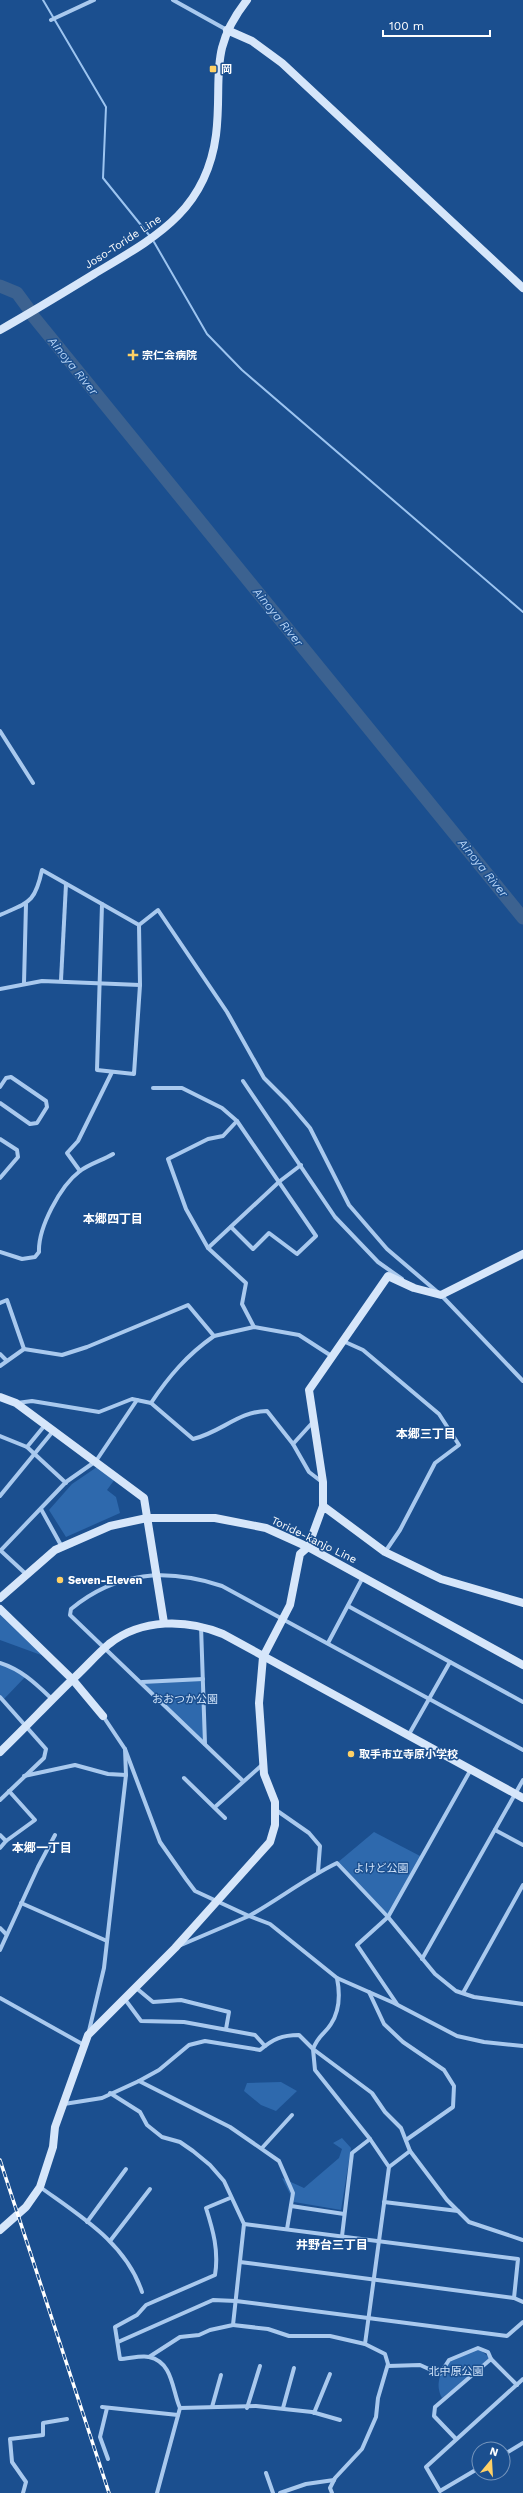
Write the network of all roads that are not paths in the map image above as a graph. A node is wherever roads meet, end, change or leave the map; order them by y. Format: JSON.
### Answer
{"nodes":[{"id":1,"x":94,"y":0,"type":"edge"},
{"id":2,"x":173,"y":0,"type":"edge"},
{"id":3,"x":247,"y":0,"type":"edge"},
{"id":4,"x":51,"y":20,"type":"dead end"},
{"id":5,"x":227,"y":30,"type":"junction"},
{"id":6,"x":523,"y":288,"type":"edge"},
{"id":7,"x":0,"y":330,"type":"edge"},
{"id":8,"x":0,"y":731,"type":"edge"},
{"id":9,"x":33,"y":783,"type":"dead end"},
{"id":10,"x":66,"y":884,"type":"junction"},
{"id":11,"x":26,"y":904,"type":"junction"},
{"id":12,"x":102,"y":904,"type":"junction"},
{"id":13,"x":0,"y":915,"type":"edge"},
{"id":14,"x":139,"y":925,"type":"junction"},
{"id":15,"x":61,"y":980,"type":"junction"},
{"id":16,"x":24,"y":983,"type":"junction"},
{"id":17,"x":101,"y":983,"type":"junction"},
{"id":18,"x":140,"y":985,"type":"junction"},
{"id":19,"x":0,"y":989,"type":"edge"},
{"id":20,"x":112,"y":1072,"type":"junction"},
{"id":21,"x":243,"y":1081,"type":"dead end"},
{"id":22,"x":0,"y":1087,"type":"edge"},
{"id":23,"x":153,"y":1088,"type":"dead end"},
{"id":24,"x":0,"y":1103,"type":"edge"},
{"id":25,"x":237,"y":1121,"type":"junction"},
{"id":26,"x":0,"y":1139,"type":"edge"},
{"id":27,"x":113,"y":1154,"type":"dead end"},
{"id":28,"x":301,"y":1165,"type":"junction"},
{"id":29,"x":80,"y":1171,"type":"junction"},
{"id":30,"x":0,"y":1178,"type":"edge"},
{"id":31,"x":280,"y":1181,"type":"junction"},
{"id":32,"x":231,"y":1227,"type":"junction"},
{"id":33,"x":208,"y":1248,"type":"junction"},
{"id":34,"x":0,"y":1252,"type":"edge"},
{"id":35,"x":523,"y":1254,"type":"edge"},
{"id":36,"x":414,"y":1288,"type":"junction"},
{"id":37,"x":441,"y":1295,"type":"junction"},
{"id":38,"x":0,"y":1303,"type":"edge"},
{"id":39,"x":254,"y":1327,"type":"junction"},
{"id":40,"x":214,"y":1336,"type":"junction"},
{"id":41,"x":343,"y":1340,"type":"junction"},
{"id":42,"x":24,"y":1349,"type":"junction"},
{"id":43,"x":0,"y":1354,"type":"edge"},
{"id":44,"x":333,"y":1357,"type":"junction"},
{"id":45,"x":6,"y":1360,"type":"junction"},
{"id":46,"x":0,"y":1366,"type":"edge"},
{"id":47,"x":523,"y":1381,"type":"edge"},
{"id":48,"x":0,"y":1397,"type":"edge"},
{"id":49,"x":137,"y":1400,"type":"junction"},
{"id":50,"x":16,"y":1403,"type":"junction"},
{"id":51,"x":151,"y":1403,"type":"junction"},
{"id":52,"x":314,"y":1422,"type":"junction"},
{"id":53,"x":45,"y":1424,"type":"junction"},
{"id":54,"x":54,"y":1430,"type":"junction"},
{"id":55,"x":0,"y":1436,"type":"edge"},
{"id":56,"x":293,"y":1444,"type":"junction"},
{"id":57,"x":27,"y":1447,"type":"junction"},
{"id":58,"x":34,"y":1453,"type":"junction"},
{"id":59,"x":96,"y":1461,"type":"junction"},
{"id":60,"x":66,"y":1482,"type":"junction"},
{"id":61,"x":323,"y":1482,"type":"junction"},
{"id":62,"x":0,"y":1496,"type":"edge"},
{"id":63,"x":323,"y":1506,"type":"junction"},
{"id":64,"x":41,"y":1509,"type":"junction"},
{"id":65,"x":147,"y":1518,"type":"junction"},
{"id":66,"x":62,"y":1547,"type":"junction"},
{"id":67,"x":308,"y":1547,"type":"junction"},
{"id":68,"x":1,"y":1550,"type":"edge"},
{"id":69,"x":385,"y":1552,"type":"junction"},
{"id":70,"x":27,"y":1574,"type":"junction"},
{"id":71,"x":157,"y":1576,"type":"junction"},
{"id":72,"x":364,"y":1576,"type":"junction"},
{"id":73,"x":0,"y":1598,"type":"edge"},
{"id":74,"x":523,"y":1602,"type":"edge"},
{"id":75,"x":347,"y":1606,"type":"junction"},
{"id":76,"x":0,"y":1609,"type":"edge"},
{"id":77,"x":282,"y":1619,"type":"junction"},
{"id":78,"x":164,"y":1623,"type":"junction"},
{"id":79,"x":202,"y":1626,"type":"junction"},
{"id":80,"x":328,"y":1643,"type":"junction"},
{"id":81,"x":106,"y":1647,"type":"junction"},
{"id":82,"x":264,"y":1657,"type":"junction"},
{"id":83,"x":450,"y":1662,"type":"junction"},
{"id":84,"x":0,"y":1663,"type":"edge"},
{"id":85,"x":523,"y":1665,"type":"edge"},
{"id":86,"x":203,"y":1679,"type":"junction"},
{"id":87,"x":73,"y":1680,"type":"junction"},
{"id":88,"x":142,"y":1682,"type":"junction"},
{"id":89,"x":0,"y":1697,"type":"edge"},
{"id":90,"x":52,"y":1699,"type":"junction"},
{"id":91,"x":430,"y":1699,"type":"junction"},
{"id":92,"x":523,"y":1702,"type":"edge"},
{"id":93,"x":103,"y":1716,"type":"joint"},
{"id":94,"x":27,"y":1726,"type":"junction"},
{"id":95,"x":408,"y":1736,"type":"junction"},
{"id":96,"x":205,"y":1744,"type":"junction"},
{"id":97,"x":125,"y":1749,"type":"junction"},
{"id":98,"x":523,"y":1750,"type":"edge"},
{"id":99,"x":0,"y":1752,"type":"edge"},
{"id":100,"x":263,"y":1764,"type":"junction"},
{"id":101,"x":470,"y":1771,"type":"junction"},
{"id":102,"x":126,"y":1775,"type":"junction"},
{"id":103,"x":24,"y":1776,"type":"junction"},
{"id":104,"x":184,"y":1778,"type":"dead end"},
{"id":105,"x":242,"y":1780,"type":"junction"},
{"id":106,"x":523,"y":1780,"type":"edge"},
{"id":107,"x":9,"y":1791,"type":"junction"},
{"id":108,"x":515,"y":1794,"type":"junction"},
{"id":109,"x":523,"y":1798,"type":"edge"},
{"id":110,"x":0,"y":1800,"type":"edge"},
{"id":111,"x":215,"y":1807,"type":"junction"},
{"id":112,"x":275,"y":1809,"type":"junction"},
{"id":113,"x":225,"y":1818,"type":"dead end"},
{"id":114,"x":495,"y":1830,"type":"junction"},
{"id":115,"x":0,"y":1835,"type":"edge"},
{"id":116,"x":55,"y":1835,"type":"dead end"},
{"id":117,"x":6,"y":1842,"type":"junction"},
{"id":118,"x":523,"y":1845,"type":"edge"},
{"id":119,"x":0,"y":1848,"type":"edge"},
{"id":120,"x":318,"y":1872,"type":"junction"},
{"id":121,"x":523,"y":1885,"type":"edge"},
{"id":122,"x":217,"y":1902,"type":"junction"},
{"id":123,"x":20,"y":1903,"type":"junction"},
{"id":124,"x":249,"y":1916,"type":"junction"},
{"id":125,"x":388,"y":1917,"type":"junction"},
{"id":126,"x":0,"y":1928,"type":"edge"},
{"id":127,"x":6,"y":1934,"type":"junction"},
{"id":128,"x":107,"y":1941,"type":"junction"},
{"id":129,"x":175,"y":1948,"type":"junction"},
{"id":130,"x":0,"y":1950,"type":"edge"},
{"id":131,"x":422,"y":1959,"type":"junction"},
{"id":132,"x":337,"y":1978,"type":"junction"},
{"id":133,"x":135,"y":1986,"type":"junction"},
{"id":134,"x":369,"y":1992,"type":"junction"},
{"id":135,"x":463,"y":1993,"type":"junction"},
{"id":136,"x":0,"y":1998,"type":"edge"},
{"id":137,"x":124,"y":1998,"type":"junction"},
{"id":138,"x":523,"y":2004,"type":"edge"},
{"id":139,"x":399,"y":2006,"type":"junction"},
{"id":140,"x":226,"y":2029,"type":"junction"},
{"id":141,"x":88,"y":2035,"type":"junction"},
{"id":142,"x":84,"y":2045,"type":"junction"},
{"id":143,"x":265,"y":2046,"type":"junction"},
{"id":144,"x":523,"y":2046,"type":"edge"},
{"id":145,"x":313,"y":2049,"type":"junction"},
{"id":146,"x":139,"y":2081,"type":"junction"},
{"id":147,"x":110,"y":2093,"type":"junction"},
{"id":148,"x":62,"y":2104,"type":"junction"},
{"id":149,"x":292,"y":2115,"type":"dead end"},
{"id":150,"x":370,"y":2139,"type":"junction"},
{"id":151,"x":406,"y":2140,"type":"junction"},
{"id":152,"x":262,"y":2148,"type":"junction"},
{"id":153,"x":410,"y":2151,"type":"junction"},
{"id":154,"x":389,"y":2167,"type":"junction"},
{"id":155,"x":126,"y":2169,"type":"dead end"},
{"id":156,"x":40,"y":2186,"type":"junction"},
{"id":157,"x":150,"y":2189,"type":"dead end"},
{"id":158,"x":230,"y":2198,"type":"junction"},
{"id":159,"x":384,"y":2202,"type":"junction"},
{"id":160,"x":291,"y":2206,"type":"junction"},
{"id":161,"x":458,"y":2211,"type":"junction"},
{"id":162,"x":344,"y":2214,"type":"junction"},
{"id":163,"x":87,"y":2222,"type":"junction"},
{"id":164,"x":244,"y":2224,"type":"junction"},
{"id":165,"x":287,"y":2228,"type":"junction"},
{"id":166,"x":0,"y":2230,"type":"edge"},
{"id":167,"x":342,"y":2236,"type":"junction"},
{"id":168,"x":523,"y":2240,"type":"edge"},
{"id":169,"x":110,"y":2241,"type":"junction"},
{"id":170,"x":378,"y":2241,"type":"junction"},
{"id":171,"x":240,"y":2262,"type":"junction"},
{"id":172,"x":374,"y":2281,"type":"junction"},
{"id":173,"x":142,"y":2292,"type":"dead end"},
{"id":174,"x":514,"y":2298,"type":"junction"},
{"id":175,"x":236,"y":2301,"type":"junction"},
{"id":176,"x":523,"y":2302,"type":"edge"},
{"id":177,"x":369,"y":2319,"type":"junction"},
{"id":178,"x":523,"y":2322,"type":"edge"},
{"id":179,"x":233,"y":2325,"type":"junction"},
{"id":180,"x":118,"y":2342,"type":"junction"},
{"id":181,"x":365,"y":2344,"type":"junction"},
{"id":182,"x":149,"y":2357,"type":"junction"},
{"id":183,"x":491,"y":2360,"type":"junction"},
{"id":184,"x":260,"y":2366,"type":"dead end"},
{"id":185,"x":388,"y":2366,"type":"junction"},
{"id":186,"x":294,"y":2368,"type":"dead end"},
{"id":187,"x":330,"y":2374,"type":"dead end"},
{"id":188,"x":221,"y":2376,"type":"dead end"},
{"id":189,"x":523,"y":2379,"type":"edge"},
{"id":190,"x":517,"y":2384,"type":"junction"},
{"id":191,"x":212,"y":2407,"type":"junction"},
{"id":192,"x":180,"y":2408,"type":"junction"},
{"id":193,"x":247,"y":2408,"type":"junction"},
{"id":194,"x":283,"y":2408,"type":"junction"},
{"id":195,"x":314,"y":2413,"type":"junction"},
{"id":196,"x":178,"y":2415,"type":"junction"},
{"id":197,"x":67,"y":2419,"type":"dead end"},
{"id":198,"x":340,"y":2420,"type":"dead end"},
{"id":199,"x":456,"y":2440,"type":"junction"},
{"id":200,"x":523,"y":2443,"type":"edge"},
{"id":201,"x":511,"y":2450,"type":"edge"},
{"id":202,"x":108,"y":2460,"type":"dead end"},
{"id":203,"x":266,"y":2473,"type":"dead end"},
{"id":204,"x":471,"y":2473,"type":"edge"},
{"id":205,"x":334,"y":2480,"type":"junction"},
{"id":206,"x":438,"y":2492,"type":"edge"},
{"id":207,"x":23,"y":2493,"type":"edge"},
{"id":208,"x":157,"y":2493,"type":"edge"},
{"id":209,"x":273,"y":2493,"type":"edge"},
{"id":210,"x":280,"y":2493,"type":"edge"},
{"id":211,"x":332,"y":2493,"type":"edge"}],
"edges":[{"from":1,"to":4,"type":"street"},
{"from":2,"to":5,"type":"street"},
{"from":3,"to":5,"type":"street","name":"Joso-Toride Line"},
{"from":5,"to":6,"type":"street"},
{"from":5,"to":7,"type":"street","name":"Joso-Toride Line"},
{"from":8,"to":9,"type":"street"},
{"from":10,"to":11,"type":"street"},
{"from":10,"to":12,"type":"street"},
{"from":10,"to":15,"type":"street"},
{"from":11,"to":13,"type":"street"},
{"from":11,"to":16,"type":"street"},
{"from":12,"to":14,"type":"street"},
{"from":12,"to":17,"type":"street"},
{"from":14,"to":18,"type":"street"},
{"from":14,"to":37,"type":"street"},
{"from":15,"to":16,"type":"street"},
{"from":15,"to":17,"type":"street"},
{"from":16,"to":19,"type":"street"},
{"from":17,"to":18,"type":"street"},
{"from":17,"to":20,"type":"street"},
{"from":18,"to":20,"type":"street"},
{"from":20,"to":29,"type":"street"},
{"from":21,"to":28,"type":"street"},
{"from":22,"to":24,"type":"street"},
{"from":23,"to":25,"type":"street"},
{"from":25,"to":31,"type":"street"},
{"from":25,"to":33,"type":"street"},
{"from":26,"to":30,"type":"street"},
{"from":27,"to":29,"type":"street"},
{"from":28,"to":31,"type":"street"},
{"from":28,"to":36,"type":"street"},
{"from":29,"to":34,"type":"street"},
{"from":31,"to":32,"type":"street"},
{"from":31,"to":32,"type":"street"},
{"from":32,"to":33,"type":"street"},
{"from":33,"to":39,"type":"street"},
{"from":35,"to":37,"type":"street"},
{"from":36,"to":37,"type":"street"},
{"from":36,"to":41,"type":"street"},
{"from":37,"to":47,"type":"street"},
{"from":38,"to":42,"type":"street"},
{"from":39,"to":40,"type":"street"},
{"from":39,"to":44,"type":"street"},
{"from":40,"to":42,"type":"street"},
{"from":40,"to":51,"type":"street"},
{"from":41,"to":44,"type":"street"},
{"from":41,"to":69,"type":"street"},
{"from":42,"to":45,"type":"street"},
{"from":43,"to":45,"type":"street"},
{"from":44,"to":52,"type":"street"},
{"from":45,"to":46,"type":"street"},
{"from":48,"to":50,"type":"street"},
{"from":49,"to":50,"type":"street"},
{"from":49,"to":51,"type":"street"},
{"from":49,"to":59,"type":"street"},
{"from":50,"to":53,"type":"street"},
{"from":51,"to":56,"type":"street"},
{"from":52,"to":56,"type":"street"},
{"from":52,"to":61,"type":"street"},
{"from":53,"to":54,"type":"street"},
{"from":53,"to":57,"type":"street"},
{"from":54,"to":58,"type":"street"},
{"from":54,"to":59,"type":"street"},
{"from":55,"to":57,"type":"street"},
{"from":56,"to":61,"type":"street"},
{"from":57,"to":58,"type":"street"},
{"from":58,"to":60,"type":"street"},
{"from":58,"to":62,"type":"street"},
{"from":59,"to":60,"type":"street"},
{"from":59,"to":65,"type":"street"},
{"from":60,"to":64,"type":"street"},
{"from":61,"to":63,"type":"street"},
{"from":63,"to":67,"type":"street"},
{"from":63,"to":69,"type":"street"},
{"from":64,"to":66,"type":"street"},
{"from":64,"to":68,"type":"street"},
{"from":65,"to":66,"type":"street","name":"Toride-kanjo Line"},
{"from":65,"to":67,"type":"street","name":"Toride-kanjo Line"},
{"from":65,"to":71,"type":"street"},
{"from":66,"to":70,"type":"street","name":"Toride-kanjo Line"},
{"from":67,"to":72,"type":"street","name":"Toride-kanjo Line"},
{"from":67,"to":77,"type":"street"},
{"from":68,"to":70,"type":"street"},
{"from":69,"to":74,"type":"street"},
{"from":70,"to":73,"type":"street","name":"Toride-kanjo Line"},
{"from":71,"to":77,"type":"street"},
{"from":71,"to":78,"type":"street"},
{"from":71,"to":81,"type":"street"},
{"from":72,"to":75,"type":"street"},
{"from":72,"to":85,"type":"street","name":"Toride-kanjo Line"},
{"from":75,"to":80,"type":"street"},
{"from":75,"to":83,"type":"street"},
{"from":76,"to":87,"type":"street"},
{"from":77,"to":80,"type":"street"},
{"from":77,"to":82,"type":"street"},
{"from":78,"to":79,"type":"street"},
{"from":78,"to":81,"type":"street"},
{"from":79,"to":82,"type":"street"},
{"from":79,"to":86,"type":"street"},
{"from":80,"to":91,"type":"street"},
{"from":81,"to":87,"type":"street"},
{"from":81,"to":88,"type":"street"},
{"from":82,"to":95,"type":"street"},
{"from":82,"to":100,"type":"street"},
{"from":83,"to":91,"type":"street"},
{"from":83,"to":92,"type":"street"},
{"from":84,"to":90,"type":"street"},
{"from":86,"to":88,"type":"street"},
{"from":86,"to":96,"type":"street"},
{"from":87,"to":90,"type":"street"},
{"from":87,"to":93,"type":"street"},
{"from":88,"to":96,"type":"street"},
{"from":89,"to":94,"type":"street"},
{"from":90,"to":94,"type":"street"},
{"from":91,"to":95,"type":"street"},
{"from":91,"to":98,"type":"street"},
{"from":93,"to":97,"type":"street"},
{"from":94,"to":99,"type":"street"},
{"from":94,"to":103,"type":"street"},
{"from":95,"to":101,"type":"street"},
{"from":96,"to":105,"type":"street"},
{"from":97,"to":102,"type":"street"},
{"from":97,"to":122,"type":"street"},
{"from":100,"to":105,"type":"street"},
{"from":100,"to":112,"type":"street"},
{"from":101,"to":108,"type":"street"},
{"from":101,"to":125,"type":"street"},
{"from":102,"to":103,"type":"street"},
{"from":102,"to":128,"type":"street"},
{"from":103,"to":107,"type":"street"},
{"from":104,"to":111,"type":"street"},
{"from":105,"to":111,"type":"street"},
{"from":106,"to":108,"type":"street"},
{"from":107,"to":110,"type":"street"},
{"from":107,"to":117,"type":"street"},
{"from":108,"to":109,"type":"street"},
{"from":108,"to":114,"type":"street"},
{"from":111,"to":113,"type":"street"},
{"from":112,"to":120,"type":"street"},
{"from":112,"to":122,"type":"street"},
{"from":114,"to":118,"type":"street"},
{"from":114,"to":131,"type":"street"},
{"from":115,"to":117,"type":"street"},
{"from":116,"to":123,"type":"street"},
{"from":117,"to":119,"type":"street"},
{"from":120,"to":124,"type":"street"},
{"from":120,"to":125,"type":"street"},
{"from":121,"to":135,"type":"street"},
{"from":122,"to":124,"type":"street"},
{"from":122,"to":129,"type":"street"},
{"from":123,"to":127,"type":"street"},
{"from":123,"to":128,"type":"street"},
{"from":124,"to":129,"type":"street"},
{"from":124,"to":132,"type":"street"},
{"from":125,"to":131,"type":"street"},
{"from":125,"to":139,"type":"street"},
{"from":126,"to":127,"type":"street"},
{"from":127,"to":130,"type":"street"},
{"from":128,"to":141,"type":"street"},
{"from":129,"to":133,"type":"street"},
{"from":131,"to":135,"type":"street"},
{"from":132,"to":134,"type":"street"},
{"from":132,"to":145,"type":"street"},
{"from":133,"to":137,"type":"street"},
{"from":133,"to":140,"type":"street"},
{"from":134,"to":139,"type":"street"},
{"from":134,"to":151,"type":"street"},
{"from":135,"to":138,"type":"street"},
{"from":136,"to":142,"type":"street"},
{"from":137,"to":140,"type":"street"},
{"from":137,"to":141,"type":"street"},
{"from":139,"to":144,"type":"street"},
{"from":140,"to":143,"type":"street"},
{"from":141,"to":142,"type":"street"},
{"from":142,"to":148,"type":"street"},
{"from":143,"to":145,"type":"street"},
{"from":143,"to":146,"type":"street"},
{"from":145,"to":150,"type":"street"},
{"from":145,"to":151,"type":"street"},
{"from":146,"to":147,"type":"street"},
{"from":146,"to":152,"type":"street"},
{"from":147,"to":148,"type":"street"},
{"from":147,"to":158,"type":"street"},
{"from":148,"to":156,"type":"street"},
{"from":149,"to":152,"type":"street"},
{"from":150,"to":154,"type":"street"},
{"from":150,"to":162,"type":"street"},
{"from":151,"to":153,"type":"street"},
{"from":152,"to":160,"type":"street"},
{"from":153,"to":154,"type":"street"},
{"from":153,"to":161,"type":"street"},
{"from":154,"to":159,"type":"street"},
{"from":155,"to":163,"type":"street"},
{"from":156,"to":163,"type":"street"},
{"from":156,"to":166,"type":"street"},
{"from":157,"to":169,"type":"street"},
{"from":158,"to":164,"type":"street"},
{"from":158,"to":180,"type":"street"},
{"from":159,"to":161,"type":"street"},
{"from":159,"to":170,"type":"street"},
{"from":160,"to":162,"type":"street"},
{"from":160,"to":165,"type":"street"},
{"from":161,"to":168,"type":"street"},
{"from":162,"to":167,"type":"street"},
{"from":163,"to":169,"type":"street"},
{"from":164,"to":165,"type":"street"},
{"from":164,"to":171,"type":"street"},
{"from":165,"to":167,"type":"street"},
{"from":167,"to":170,"type":"street"},
{"from":169,"to":173,"type":"street"},
{"from":170,"to":172,"type":"street"},
{"from":170,"to":174,"type":"street"},
{"from":171,"to":172,"type":"street"},
{"from":171,"to":175,"type":"street"},
{"from":172,"to":174,"type":"street"},
{"from":172,"to":177,"type":"street"},
{"from":174,"to":176,"type":"street"},
{"from":175,"to":177,"type":"street"},
{"from":175,"to":179,"type":"street"},
{"from":175,"to":180,"type":"street"},
{"from":177,"to":178,"type":"street"},
{"from":177,"to":181,"type":"street"},
{"from":179,"to":181,"type":"street"},
{"from":179,"to":182,"type":"street"},
{"from":180,"to":182,"type":"street"},
{"from":181,"to":185,"type":"street"},
{"from":182,"to":192,"type":"street"},
{"from":183,"to":185,"type":"street"},
{"from":183,"to":190,"type":"street"},
{"from":183,"to":199,"type":"street"},
{"from":184,"to":193,"type":"street"},
{"from":185,"to":205,"type":"street"},
{"from":186,"to":194,"type":"street"},
{"from":187,"to":195,"type":"street"},
{"from":188,"to":191,"type":"street"},
{"from":189,"to":190,"type":"street"},
{"from":190,"to":199,"type":"street"},
{"from":191,"to":192,"type":"street"},
{"from":191,"to":193,"type":"street"},
{"from":192,"to":196,"type":"street"},
{"from":193,"to":194,"type":"street"},
{"from":194,"to":195,"type":"street"},
{"from":195,"to":198,"type":"street"},
{"from":196,"to":202,"type":"street"},
{"from":196,"to":208,"type":"street"},
{"from":197,"to":207,"type":"street"},
{"from":199,"to":206,"type":"street"},
{"from":200,"to":201,"type":"street"},
{"from":203,"to":209,"type":"street"},
{"from":204,"to":206,"type":"street"},
{"from":205,"to":210,"type":"street"},
{"from":205,"to":211,"type":"street"}]}
